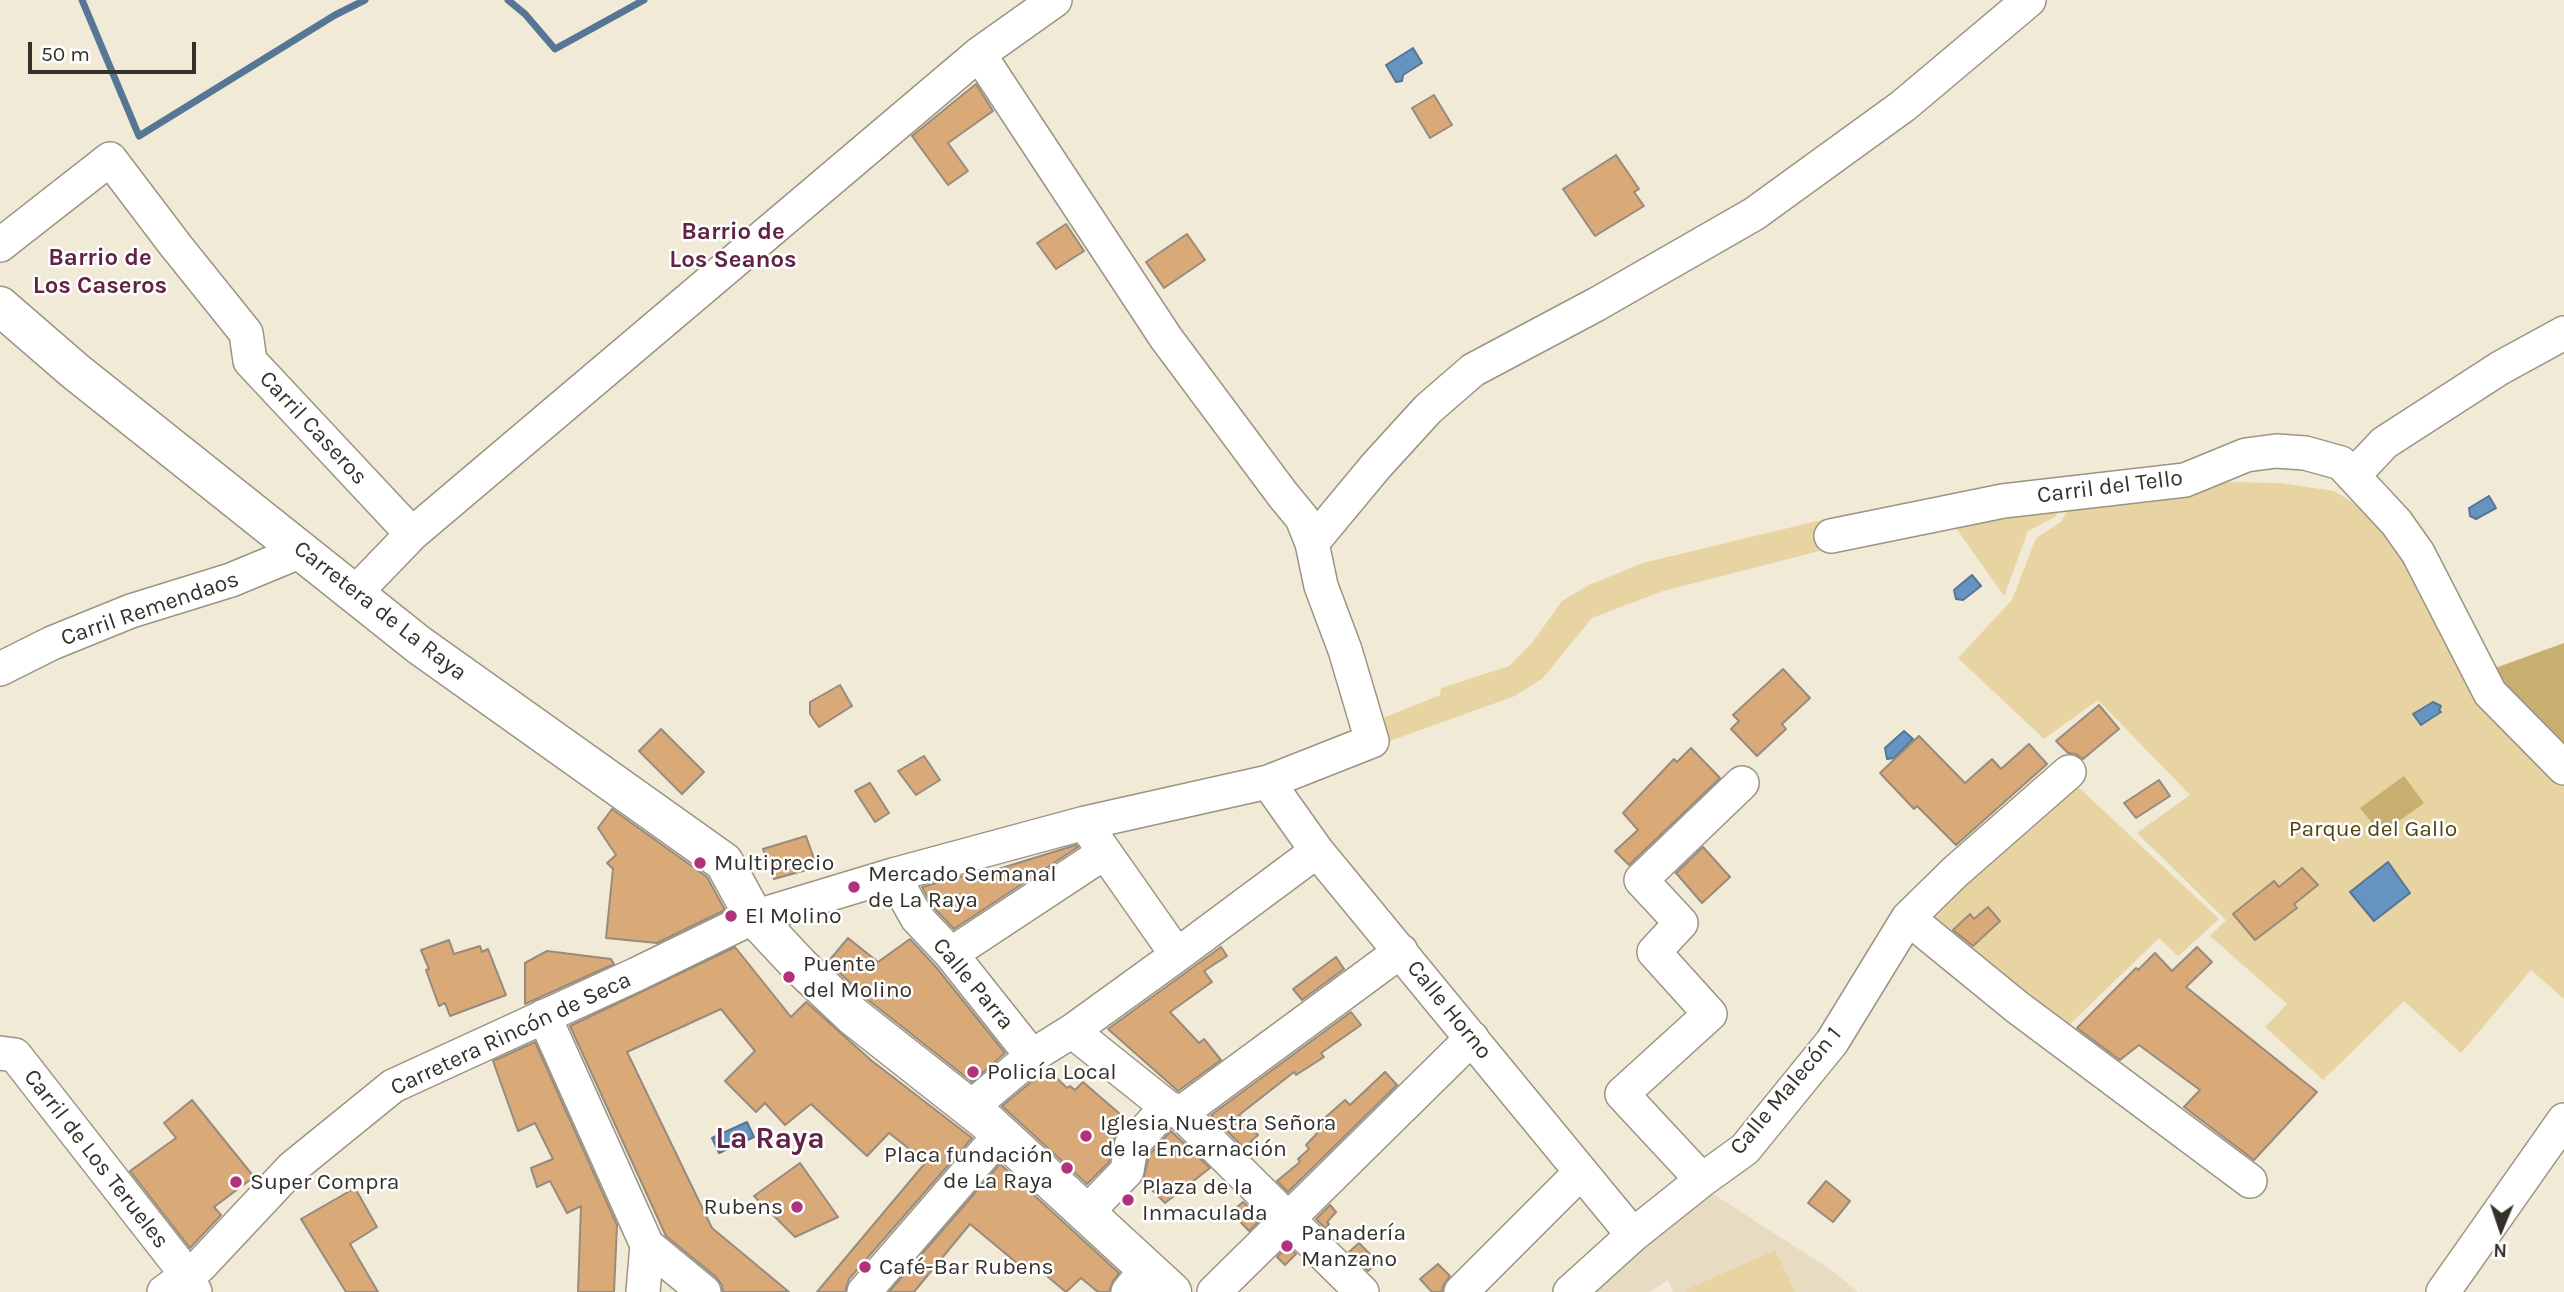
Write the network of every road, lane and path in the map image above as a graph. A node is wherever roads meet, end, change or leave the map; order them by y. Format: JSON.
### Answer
{"nodes":[{"id":1,"x":1055,"y":0,"type":"edge"},
{"id":2,"x":2029,"y":0,"type":"edge"},
{"id":3,"x":979,"y":54,"type":"junction"},
{"id":4,"x":0,"y":245,"type":"edge"},
{"id":5,"x":0,"y":306,"type":"edge"},
{"id":6,"x":2564,"y":333,"type":"edge"},
{"id":7,"x":2353,"y":476,"type":"junction"},
{"id":8,"x":412,"y":534,"type":"junction"},
{"id":9,"x":1831,"y":536,"type":"dead end"},
{"id":10,"x":1312,"y":543,"type":"junction"},
{"id":11,"x":302,"y":551,"type":"junction"},
{"id":12,"x":355,"y":593,"type":"junction"},
{"id":13,"x":0,"y":669,"type":"edge"},
{"id":14,"x":2564,"y":768,"type":"edge"},
{"id":15,"x":2069,"y":772,"type":"dead end"},
{"id":16,"x":1268,"y":782,"type":"junction"},
{"id":17,"x":1742,"y":783,"type":"dead end"},
{"id":18,"x":1085,"y":823,"type":"junction"},
{"id":19,"x":1317,"y":851,"type":"junction"},
{"id":20,"x":1104,"y":853,"type":"junction"},
{"id":21,"x":893,"y":875,"type":"junction"},
{"id":22,"x":754,"y":917,"type":"junction"},
{"id":23,"x":1908,"y":918,"type":"junction"},
{"id":24,"x":1401,"y":951,"type":"junction"},
{"id":25,"x":951,"y":954,"type":"junction"},
{"id":26,"x":1177,"y":955,"type":"junction"},
{"id":27,"x":544,"y":1016,"type":"junction"},
{"id":28,"x":1084,"y":1023,"type":"junction"},
{"id":29,"x":1472,"y":1038,"type":"junction"},
{"id":30,"x":0,"y":1053,"type":"edge"},
{"id":31,"x":1032,"y":1056,"type":"junction"},
{"id":32,"x":970,"y":1108,"type":"junction"},
{"id":33,"x":1174,"y":1110,"type":"junction"},
{"id":34,"x":2564,"y":1120,"type":"edge"},
{"id":35,"x":1000,"y":1135,"type":"junction"},
{"id":36,"x":1581,"y":1172,"type":"junction"},
{"id":37,"x":1702,"y":1180,"type":"junction"},
{"id":38,"x":2250,"y":1181,"type":"dead end"},
{"id":39,"x":1086,"y":1213,"type":"junction"},
{"id":40,"x":1288,"y":1218,"type":"junction"},
{"id":41,"x":1633,"y":1235,"type":"junction"},
{"id":42,"x":647,"y":1245,"type":"junction"},
{"id":43,"x":1149,"y":1284,"type":"edge"},
{"id":44,"x":182,"y":1286,"type":"edge"},
{"id":45,"x":643,"y":1292,"type":"edge"},
{"id":46,"x":704,"y":1292,"type":"edge"},
{"id":47,"x":864,"y":1292,"type":"edge"},
{"id":48,"x":1214,"y":1292,"type":"edge"},
{"id":49,"x":1362,"y":1292,"type":"edge"},
{"id":50,"x":1461,"y":1292,"type":"edge"},
{"id":51,"x":1570,"y":1292,"type":"edge"},
{"id":52,"x":2443,"y":1292,"type":"edge"}],
"edges":[{"from":1,"to":3,"type":"street"},
{"from":2,"to":10,"type":"street"},
{"from":3,"to":8,"type":"street"},
{"from":3,"to":10,"type":"street"},
{"from":4,"to":8,"type":"street","name":"Carril Caseros"},
{"from":5,"to":11,"type":"main road","name":"Carretera de La Raya"},
{"from":6,"to":7,"type":"street"},
{"from":7,"to":9,"type":"street","name":"Carril del Tello"},
{"from":7,"to":14,"type":"street","name":"Carril del Tello"},
{"from":8,"to":12,"type":"street"},
{"from":10,"to":16,"type":"street","name":"Carretera Rincón de Seca"},
{"from":11,"to":12,"type":"main road","name":"Carretera de La Raya"},
{"from":11,"to":13,"type":"street","name":"Carril Remendaos"},
{"from":12,"to":22,"type":"main road","name":"Carretera de La Raya"},
{"from":15,"to":23,"type":"street","name":"Calle Malecón 1"},
{"from":16,"to":18,"type":"street","name":"Carretera Rincón de Seca"},
{"from":16,"to":19,"type":"street","name":"Calle Horno"},
{"from":17,"to":37,"type":"street"},
{"from":18,"to":20,"type":"street"},
{"from":18,"to":21,"type":"street","name":"Carretera Rincón de Seca"},
{"from":19,"to":24,"type":"street","name":"Calle Horno"},
{"from":19,"to":26,"type":"street"},
{"from":20,"to":25,"type":"street"},
{"from":20,"to":26,"type":"street"},
{"from":21,"to":22,"type":"street","name":"Carretera Rincón de Seca"},
{"from":21,"to":25,"type":"street","name":"Calle Parra"},
{"from":22,"to":27,"type":"street","name":"Carretera Rincón de Seca"},
{"from":22,"to":32,"type":"main road","name":"Carretera de La Raya"},
{"from":23,"to":37,"type":"street","name":"Calle Malecón 1"},
{"from":23,"to":38,"type":"street"},
{"from":24,"to":29,"type":"street","name":"Calle Horno"},
{"from":24,"to":33,"type":"street"},
{"from":25,"to":31,"type":"street","name":"Calle Parra"},
{"from":26,"to":28,"type":"street"},
{"from":27,"to":42,"type":"street"},
{"from":27,"to":44,"type":"street","name":"Carretera Rincón de Seca"},
{"from":28,"to":31,"type":"street"},
{"from":28,"to":33,"type":"street"},
{"from":29,"to":36,"type":"street","name":"Calle Horno"},
{"from":29,"to":40,"type":"street"},
{"from":30,"to":44,"type":"street","name":"Carril de Los Terueles"},
{"from":31,"to":32,"type":"street"},
{"from":32,"to":35,"type":"main road","name":"Carretera de La Raya"},
{"from":33,"to":39,"type":"street"},
{"from":33,"to":40,"type":"street"},
{"from":34,"to":52,"type":"street"},
{"from":35,"to":39,"type":"main road","name":"Carretera de La Raya"},
{"from":35,"to":47,"type":"street"},
{"from":36,"to":41,"type":"street","name":"Calle Horno"},
{"from":36,"to":50,"type":"street"},
{"from":37,"to":41,"type":"street","name":"Calle Malecón 1"},
{"from":39,"to":43,"type":"main road","name":"Carretera de La Raya"},
{"from":40,"to":48,"type":"street"},
{"from":40,"to":49,"type":"street"},
{"from":41,"to":51,"type":"street","name":"Calle Malecón 1"},
{"from":42,"to":45,"type":"street"},
{"from":42,"to":46,"type":"street"}]}
